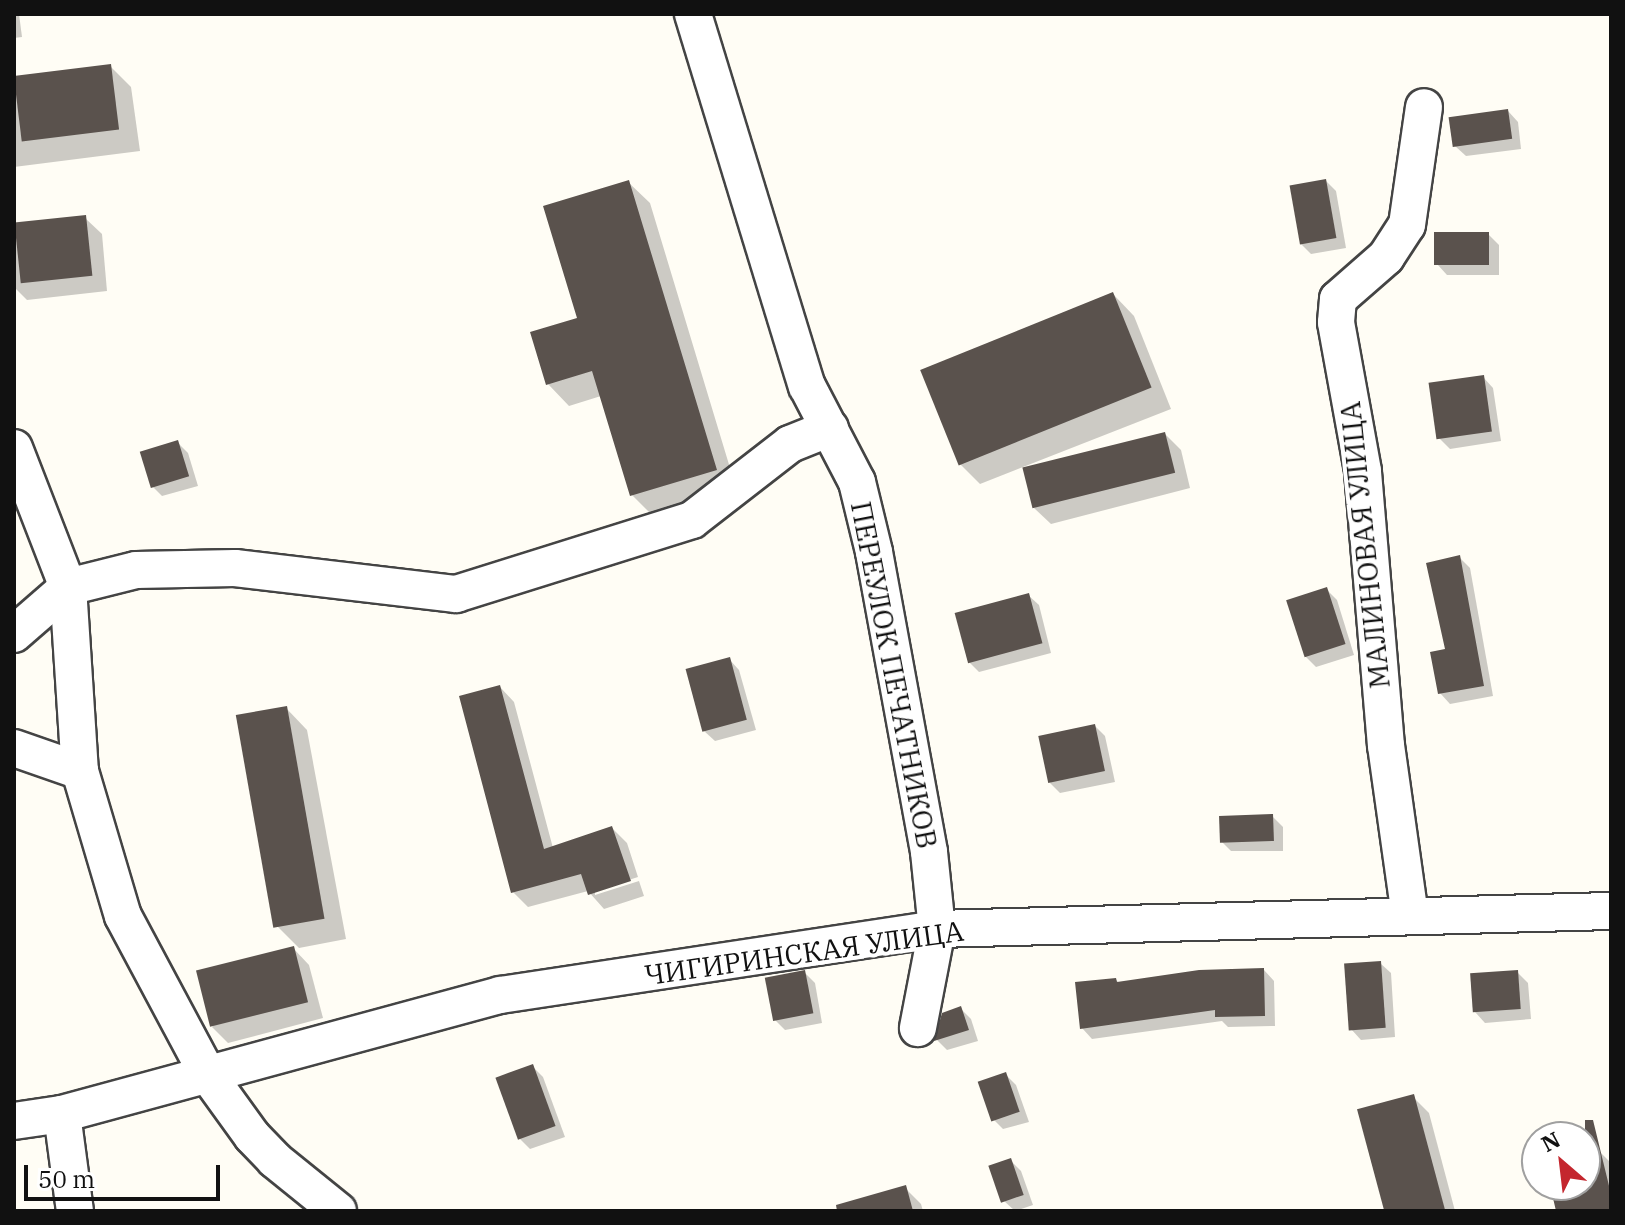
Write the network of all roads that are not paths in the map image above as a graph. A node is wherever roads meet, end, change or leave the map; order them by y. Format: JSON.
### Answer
{"nodes":[{"id":1,"x":693,"y":14,"type":"edge"},
{"id":2,"x":1424,"y":107,"type":"dead end"},
{"id":3,"x":830,"y":428,"type":"junction"},
{"id":4,"x":14,"y":448,"type":"edge"},
{"id":5,"x":68,"y":587,"type":"junction"},
{"id":6,"x":14,"y":634,"type":"edge"},
{"id":7,"x":14,"y":748,"type":"edge"},
{"id":8,"x":80,"y":771,"type":"junction"},
{"id":9,"x":1611,"y":911,"type":"edge"},
{"id":10,"x":1410,"y":916,"type":"junction"},
{"id":11,"x":937,"y":929,"type":"junction"},
{"id":12,"x":918,"y":1028,"type":"dead end"},
{"id":13,"x":208,"y":1075,"type":"junction"},
{"id":14,"x":62,"y":1114,"type":"junction"},
{"id":15,"x":14,"y":1121,"type":"edge"},
{"id":16,"x":75,"y":1211,"type":"edge"},
{"id":17,"x":338,"y":1211,"type":"edge"}],
"edges":[{"from":1,"to":3,"type":"street","name":"ПЕРЕУЛОК ПЕЧАТНИКОВ"},
{"from":2,"to":10,"type":"street","name":"МАЛИНОВАЯ УЛИЦА"},
{"from":3,"to":5,"type":"street"},
{"from":3,"to":11,"type":"street","name":"ПЕРЕУЛОК ПЕЧАТНИКОВ"},
{"from":4,"to":5,"type":"street"},
{"from":5,"to":6,"type":"street"},
{"from":5,"to":8,"type":"street"},
{"from":7,"to":8,"type":"street"},
{"from":8,"to":13,"type":"street"},
{"from":9,"to":10,"type":"street","name":"ЧИГИРИНСКАЯ УЛИЦА"},
{"from":10,"to":11,"type":"street","name":"ЧИГИРИНСКАЯ УЛИЦА"},
{"from":11,"to":12,"type":"street","name":"ПЕРЕУЛОК ПЕЧАТНИКОВ"},
{"from":11,"to":13,"type":"street","name":"ЧИГИРИНСКАЯ УЛИЦА"},
{"from":13,"to":14,"type":"street","name":"ЧИГИРИНСКАЯ УЛИЦА"},
{"from":13,"to":17,"type":"street"},
{"from":14,"to":15,"type":"street","name":"ЧИГИРИНСКАЯ УЛИЦА"},
{"from":14,"to":16,"type":"street"}]}
